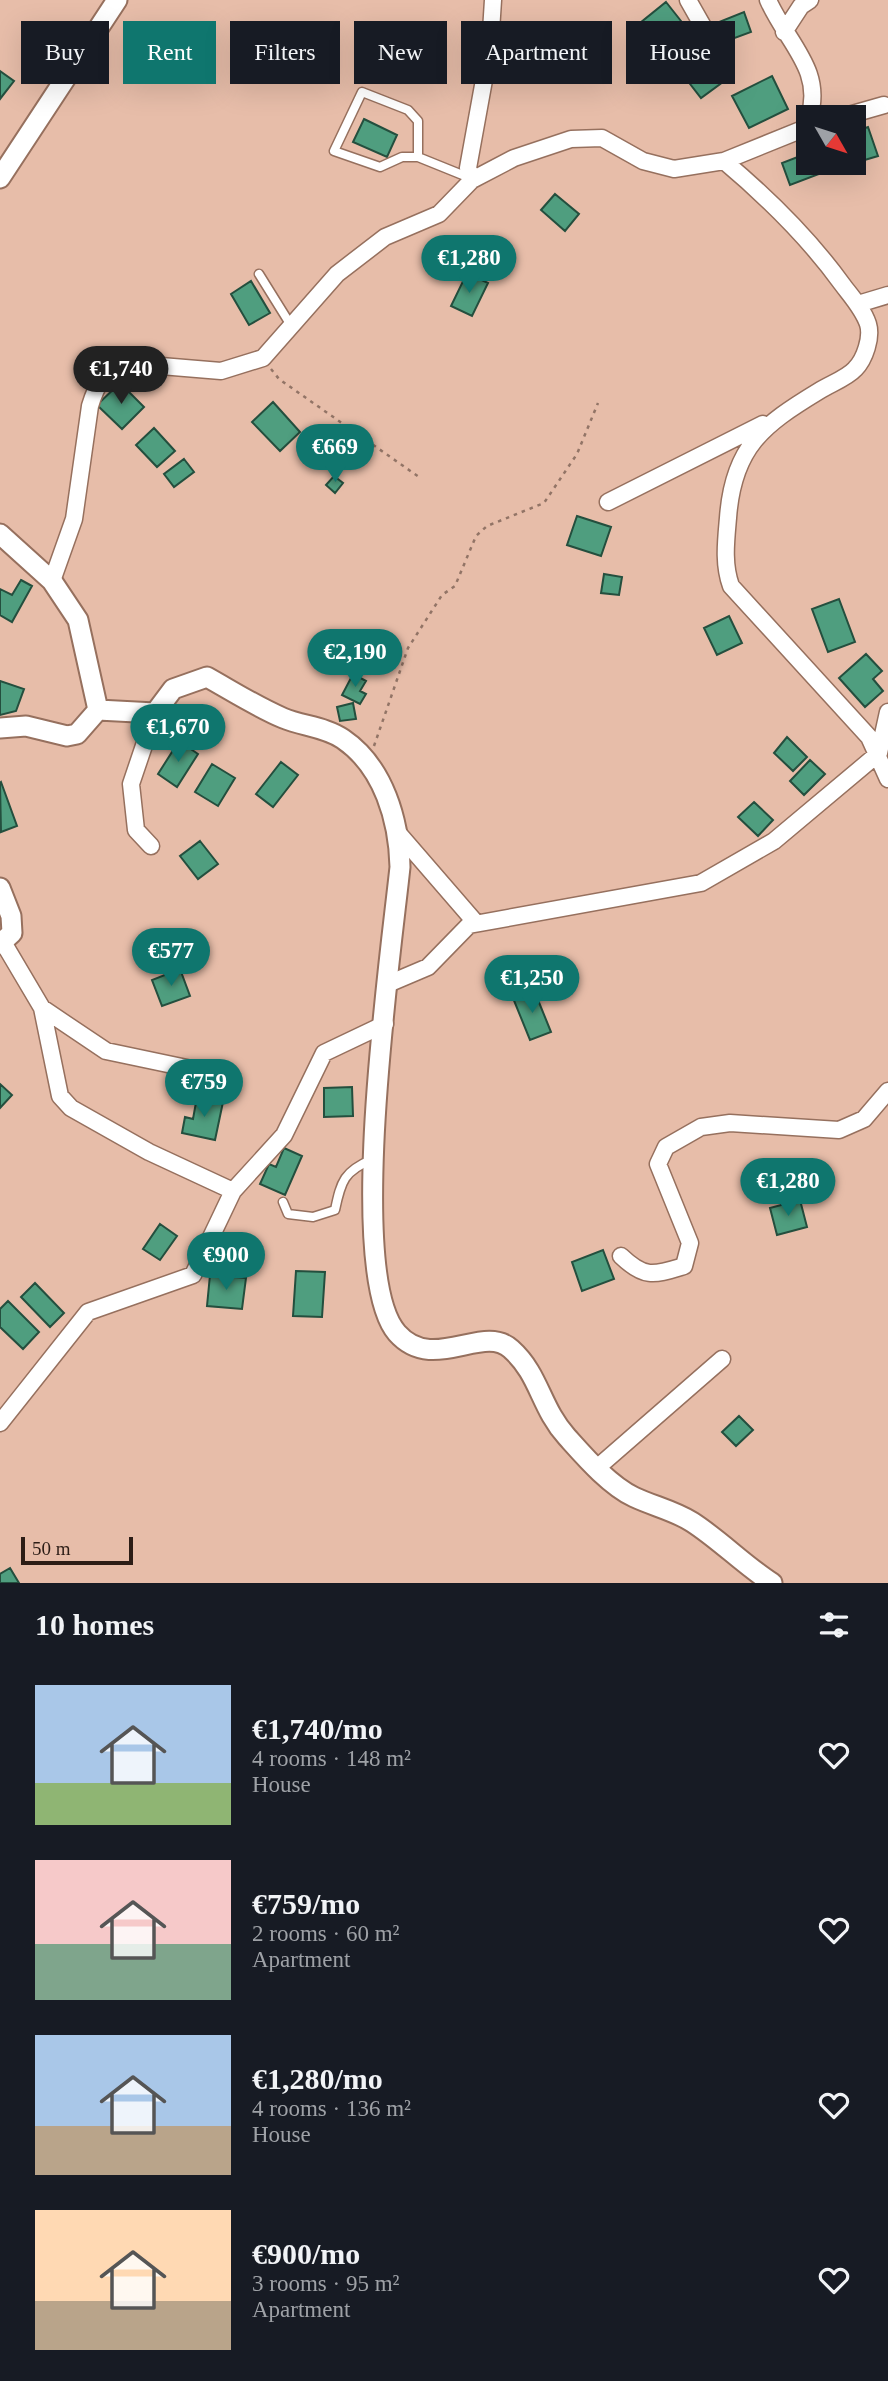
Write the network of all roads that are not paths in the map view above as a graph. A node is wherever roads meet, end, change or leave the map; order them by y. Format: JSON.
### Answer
{"nodes":[{"id":1,"x":117,"y":0,"type":"edge"},
{"id":2,"x":493,"y":0,"type":"edge"},
{"id":3,"x":688,"y":0,"type":"edge"},
{"id":4,"x":768,"y":0,"type":"edge"},
{"id":5,"x":810,"y":0,"type":"edge"},
{"id":6,"x":700,"y":21,"type":"edge"},
{"id":7,"x":784,"y":32,"type":"junction"},
{"id":8,"x":813,"y":105,"type":"edge"},
{"id":9,"x":884,"y":105,"type":"dead end"},
{"id":10,"x":866,"y":110,"type":"edge"},
{"id":11,"x":796,"y":128,"type":"edge"},
{"id":12,"x":418,"y":157,"type":"junction"},
{"id":13,"x":724,"y":161,"type":"junction"},
{"id":14,"x":0,"y":178,"type":"edge"},
{"id":15,"x":472,"y":180,"type":"junction"},
{"id":16,"x":259,"y":274,"type":"dead end"},
{"id":17,"x":888,"y":295,"type":"edge"},
{"id":18,"x":858,"y":304,"type":"junction"},
{"id":19,"x":292,"y":327,"type":"junction"},
{"id":20,"x":774,"y":418,"type":"junction"},
{"id":21,"x":608,"y":502,"type":"dead end"},
{"id":22,"x":0,"y":534,"type":"edge"},
{"id":23,"x":52,"y":581,"type":"junction"},
{"id":24,"x":99,"y":710,"type":"junction"},
{"id":25,"x":888,"y":712,"type":"edge"},
{"id":26,"x":155,"y":713,"type":"junction"},
{"id":27,"x":0,"y":728,"type":"edge"},
{"id":28,"x":879,"y":753,"type":"junction"},
{"id":29,"x":888,"y":779,"type":"edge"},
{"id":30,"x":399,"y":834,"type":"junction"},
{"id":31,"x":152,"y":846,"type":"dead end"},
{"id":32,"x":0,"y":888,"type":"edge"},
{"id":33,"x":476,"y":923,"type":"junction"},
{"id":34,"x":1,"y":943,"type":"edge"},
{"id":35,"x":388,"y":984,"type":"junction"},
{"id":36,"x":42,"y":1008,"type":"junction"},
{"id":37,"x":385,"y":1024,"type":"junction"},
{"id":38,"x":201,"y":1071,"type":"dead end"},
{"id":39,"x":885,"y":1102,"type":"edge"},
{"id":40,"x":373,"y":1159,"type":"junction"},
{"id":41,"x":233,"y":1191,"type":"junction"},
{"id":42,"x":283,"y":1202,"type":"dead end"},
{"id":43,"x":621,"y":1256,"type":"dead end"},
{"id":44,"x":722,"y":1360,"type":"dead end"},
{"id":45,"x":0,"y":1423,"type":"edge"},
{"id":46,"x":598,"y":1467,"type":"junction"},
{"id":47,"x":772,"y":1583,"type":"edge"}],
"edges":[{"from":1,"to":14,"type":"street"},
{"from":2,"to":15,"type":"street"},
{"from":3,"to":6,"type":"street"},
{"from":4,"to":7,"type":"street"},
{"from":5,"to":7,"type":"street"},
{"from":7,"to":8,"type":"street"},
{"from":9,"to":10,"type":"street"},
{"from":11,"to":13,"type":"street"},
{"from":12,"to":12,"type":"lane"},
{"from":12,"to":15,"type":"lane"},
{"from":13,"to":15,"type":"street"},
{"from":13,"to":18,"type":"street"},
{"from":15,"to":19,"type":"street"},
{"from":16,"to":19,"type":"lane"},
{"from":17,"to":18,"type":"street"},
{"from":18,"to":20,"type":"street"},
{"from":19,"to":23,"type":"street"},
{"from":20,"to":21,"type":"street"},
{"from":20,"to":28,"type":"street"},
{"from":22,"to":23,"type":"street"},
{"from":23,"to":24,"type":"street"},
{"from":24,"to":26,"type":"street"},
{"from":24,"to":27,"type":"street"},
{"from":25,"to":28,"type":"street"},
{"from":26,"to":30,"type":"street"},
{"from":26,"to":31,"type":"street"},
{"from":28,"to":29,"type":"street"},
{"from":28,"to":33,"type":"street"},
{"from":30,"to":33,"type":"street"},
{"from":30,"to":35,"type":"street"},
{"from":32,"to":34,"type":"street"},
{"from":33,"to":35,"type":"street"},
{"from":34,"to":36,"type":"street"},
{"from":35,"to":37,"type":"street"},
{"from":36,"to":38,"type":"street"},
{"from":36,"to":41,"type":"street"},
{"from":37,"to":40,"type":"street"},
{"from":37,"to":41,"type":"street"},
{"from":39,"to":43,"type":"street"},
{"from":40,"to":42,"type":"lane"},
{"from":40,"to":46,"type":"street"},
{"from":41,"to":45,"type":"street"},
{"from":44,"to":46,"type":"street"},
{"from":46,"to":47,"type":"street"}]}
